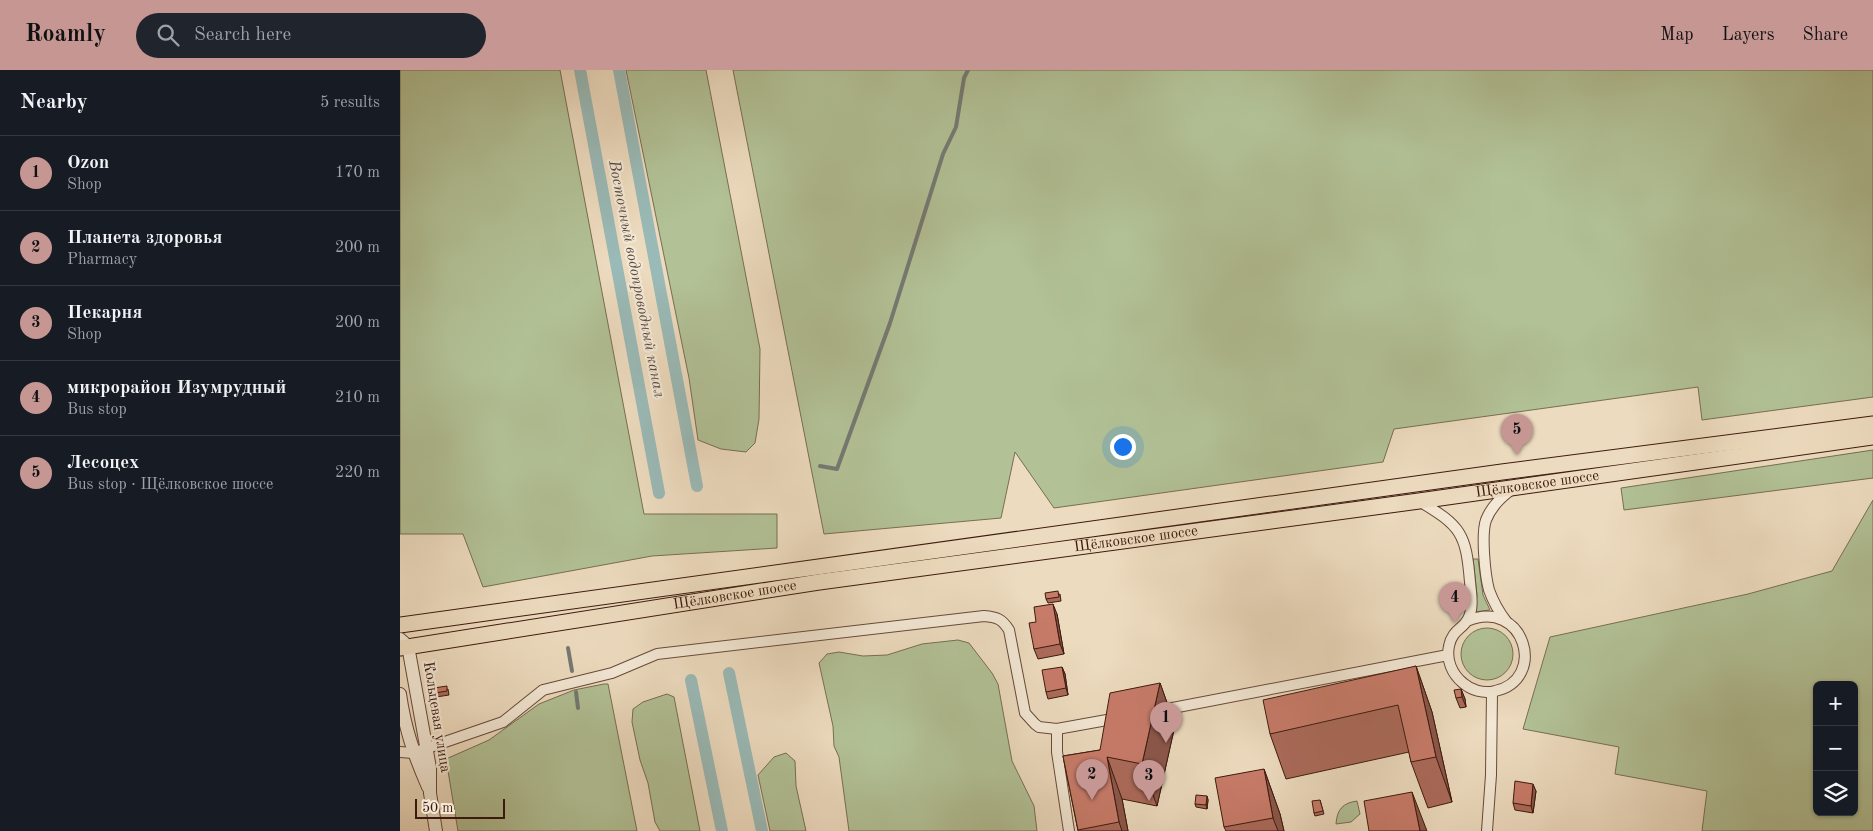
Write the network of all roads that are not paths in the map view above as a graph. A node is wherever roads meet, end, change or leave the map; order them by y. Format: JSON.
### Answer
{"nodes":[{"id":1,"x":1873,"y":424,"type":"edge"},
{"id":2,"x":1873,"y":437,"type":"edge"},
{"id":3,"x":1513,"y":488,"type":"junction"},
{"id":4,"x":1419,"y":501,"type":"junction"},
{"id":5,"x":1467,"y":621,"type":"junction"},
{"id":6,"x":1507,"y":621,"type":"junction"},
{"id":7,"x":400,"y":625,"type":"edge"},
{"id":8,"x":403,"y":644,"type":"edge"},
{"id":9,"x":1448,"y":655,"type":"junction"},
{"id":10,"x":1492,"y":692,"type":"junction"},
{"id":11,"x":400,"y":694,"type":"edge"},
{"id":12,"x":1145,"y":714,"type":"edge"},
{"id":13,"x":1125,"y":717,"type":"edge"},
{"id":14,"x":1057,"y":730,"type":"junction"},
{"id":15,"x":427,"y":748,"type":"junction"},
{"id":16,"x":400,"y":752,"type":"edge"},
{"id":17,"x":413,"y":753,"type":"junction"},
{"id":18,"x":430,"y":793,"type":"junction"},
{"id":19,"x":436,"y":831,"type":"edge"},
{"id":20,"x":1069,"y":831,"type":"edge"},
{"id":21,"x":1487,"y":831,"type":"edge"}],
"edges":[{"from":1,"to":7,"type":"main road","name":"Щёлковское шоссе"},
{"from":2,"to":3,"type":"main road","name":"Щёлковское шоссе"},
{"from":3,"to":4,"type":"main road","name":"Щёлковское шоссе"},
{"from":3,"to":6,"type":"street"},
{"from":4,"to":5,"type":"street"},
{"from":4,"to":8,"type":"main road","name":"Щёлковское шоссе"},
{"from":5,"to":6,"type":"street"},
{"from":5,"to":9,"type":"street"},
{"from":6,"to":10,"type":"street"},
{"from":8,"to":15,"type":"street","name":"Кольцевая улица"},
{"from":9,"to":10,"type":"street"},
{"from":9,"to":12,"type":"street"},
{"from":10,"to":21,"type":"street"},
{"from":11,"to":17,"type":"street","name":"Кольцевая улица"},
{"from":13,"to":14,"type":"street"},
{"from":14,"to":15,"type":"street"},
{"from":14,"to":20,"type":"street"},
{"from":15,"to":17,"type":"street"},
{"from":15,"to":18,"type":"street","name":"Кольцевая улица"},
{"from":16,"to":17,"type":"street","name":"Кольцевая улица"},
{"from":17,"to":18,"type":"street","name":"Кольцевая улица"},
{"from":18,"to":19,"type":"street","name":"Кольцевая улица"}]}
